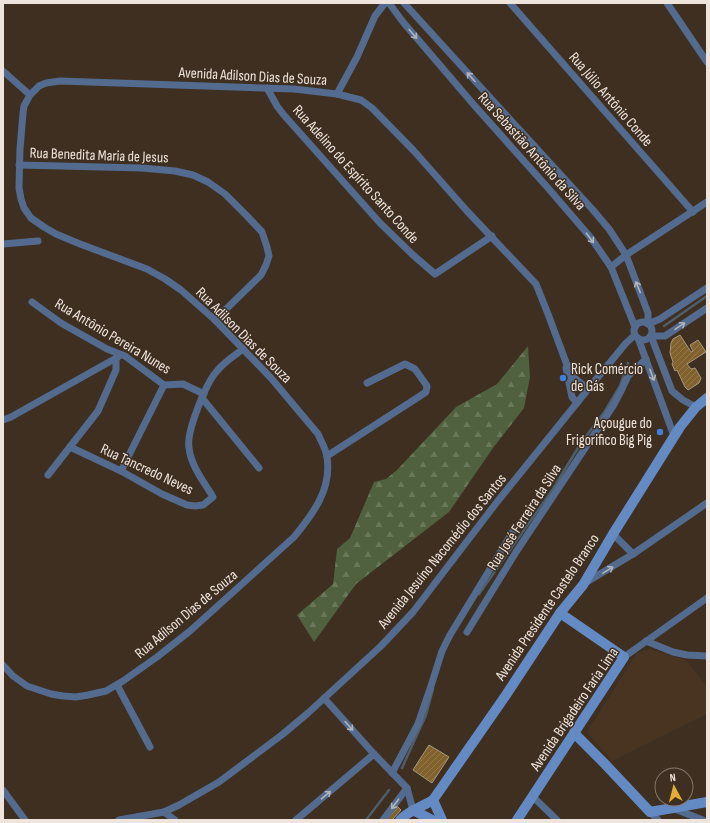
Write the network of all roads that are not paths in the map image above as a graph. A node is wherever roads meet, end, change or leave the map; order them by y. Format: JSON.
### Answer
{"nodes":[{"id":1,"x":385,"y":3,"type":"edge"},
{"id":2,"x":390,"y":3,"type":"edge"},
{"id":3,"x":404,"y":3,"type":"edge"},
{"id":4,"x":510,"y":3,"type":"edge"},
{"id":5,"x":667,"y":3,"type":"edge"},
{"id":6,"x":707,"y":62,"type":"edge"},
{"id":7,"x":3,"y":71,"type":"edge"},
{"id":8,"x":267,"y":88,"type":"junction"},
{"id":9,"x":337,"y":94,"type":"junction"},
{"id":10,"x":30,"y":95,"type":"junction"},
{"id":11,"x":19,"y":165,"type":"junction"},
{"id":12,"x":707,"y":202,"type":"edge"},
{"id":13,"x":692,"y":212,"type":"junction"},
{"id":14,"x":31,"y":218,"type":"joint"},
{"id":15,"x":492,"y":236,"type":"junction"},
{"id":16,"x":38,"y":241,"type":"dead end"},
{"id":17,"x":3,"y":244,"type":"edge"},
{"id":18,"x":626,"y":255,"type":"junction"},
{"id":19,"x":611,"y":267,"type":"junction"},
{"id":20,"x":707,"y":288,"type":"edge"},
{"id":21,"x":32,"y":302,"type":"dead end"},
{"id":22,"x":707,"y":308,"type":"edge"},
{"id":23,"x":215,"y":320,"type":"junction"},
{"id":24,"x":648,"y":324,"type":"junction"},
{"id":25,"x":635,"y":327,"type":"junction"},
{"id":26,"x":651,"y":336,"type":"junction"},
{"id":27,"x":637,"y":337,"type":"junction"},
{"id":28,"x":243,"y":350,"type":"junction"},
{"id":29,"x":119,"y":356,"type":"junction"},
{"id":30,"x":646,"y":359,"type":"junction"},
{"id":31,"x":567,"y":365,"type":"junction"},
{"id":32,"x":368,"y":383,"type":"dead end"},
{"id":33,"x":164,"y":385,"type":"junction"},
{"id":34,"x":589,"y":388,"type":"junction"},
{"id":35,"x":203,"y":396,"type":"junction"},
{"id":36,"x":707,"y":398,"type":"edge"},
{"id":37,"x":577,"y":404,"type":"junction"},
{"id":38,"x":696,"y":407,"type":"junction"},
{"id":39,"x":3,"y":420,"type":"edge"},
{"id":40,"x":674,"y":436,"type":"junction"},
{"id":41,"x":70,"y":447,"type":"junction"},
{"id":42,"x":327,"y":456,"type":"junction"},
{"id":43,"x":259,"y":468,"type":"dead end"},
{"id":44,"x":121,"y":472,"type":"junction"},
{"id":45,"x":48,"y":475,"type":"dead end"},
{"id":46,"x":707,"y":504,"type":"edge"},
{"id":47,"x":515,"y":528,"type":"dead end"},
{"id":48,"x":613,"y":534,"type":"junction"},
{"id":49,"x":633,"y":554,"type":"junction"},
{"id":50,"x":583,"y":585,"type":"junction"},
{"id":51,"x":707,"y":598,"type":"edge"},
{"id":52,"x":560,"y":613,"type":"junction"},
{"id":53,"x":467,"y":632,"type":"dead end"},
{"id":54,"x":646,"y":641,"type":"junction"},
{"id":55,"x":707,"y":656,"type":"edge"},
{"id":56,"x":624,"y":657,"type":"junction"},
{"id":57,"x":3,"y":665,"type":"edge"},
{"id":58,"x":117,"y":685,"type":"junction"},
{"id":59,"x":324,"y":698,"type":"junction"},
{"id":60,"x":574,"y":733,"type":"junction"},
{"id":61,"x":150,"y":747,"type":"dead end"},
{"id":62,"x":374,"y":754,"type":"junction"},
{"id":63,"x":392,"y":773,"type":"junction"},
{"id":64,"x":407,"y":788,"type":"junction"},
{"id":65,"x":3,"y":790,"type":"edge"},
{"id":66,"x":532,"y":796,"type":"junction"},
{"id":67,"x":433,"y":800,"type":"junction"},
{"id":68,"x":707,"y":802,"type":"edge"},
{"id":69,"x":672,"y":808,"type":"junction"},
{"id":70,"x":413,"y":810,"type":"junction"},
{"id":71,"x":164,"y":812,"type":"junction"},
{"id":72,"x":650,"y":812,"type":"junction"},
{"id":73,"x":428,"y":819,"type":"edge"},
{"id":74,"x":25,"y":820,"type":"edge"},
{"id":75,"x":118,"y":820,"type":"edge"},
{"id":76,"x":176,"y":820,"type":"edge"},
{"id":77,"x":296,"y":820,"type":"edge"},
{"id":78,"x":383,"y":820,"type":"edge"},
{"id":79,"x":400,"y":820,"type":"edge"},
{"id":80,"x":442,"y":820,"type":"edge"},
{"id":81,"x":517,"y":820,"type":"edge"},
{"id":82,"x":557,"y":820,"type":"edge"},
{"id":83,"x":658,"y":820,"type":"edge"},
{"id":84,"x":703,"y":820,"type":"edge"}],
"edges":[{"from":1,"to":9,"type":"street"},
{"from":2,"to":19,"type":"street","name":"Rua Sebastião Antônio da Silva","one_way":true},
{"from":18,"to":3,"type":"street","name":"Rua Sebastião Antônio da Silva","one_way":true},
{"from":4,"to":13,"type":"street","name":"Rua Júlio Antônio Conde"},
{"from":5,"to":6,"type":"street"},
{"from":7,"to":10,"type":"street"},
{"from":8,"to":9,"type":"street","name":"Avenida Adilson Dias de Souza"},
{"from":8,"to":10,"type":"street","name":"Avenida Adilson Dias de Souza"},
{"from":8,"to":15,"type":"street","name":"Rua Adelino do Espírito Santo Conde"},
{"from":9,"to":15,"type":"street","name":"Avenida Adilson Dias de Souza"},
{"from":10,"to":11,"type":"street","name":"Avenida Adilson Dias de Souza"},
{"from":11,"to":14,"type":"street","name":"Avenida Adilson Dias de Souza"},
{"from":11,"to":23,"type":"street","name":"Rua Benedita Maria de Jesus"},
{"from":12,"to":13,"type":"street"},
{"from":13,"to":18,"type":"street"},
{"from":14,"to":23,"type":"street","name":"Rua Adilson Dias de Souza"},
{"from":15,"to":31,"type":"street","name":"Avenida Adilson Dias de Souza"},
{"from":16,"to":17,"type":"street"},
{"from":18,"to":19,"type":"street"},
{"from":24,"to":18,"type":"street","name":"Rua Sebastião Antônio da Silva","one_way":true},
{"from":19,"to":25,"type":"street","name":"Rua Sebastião Antônio da Silva"},
{"from":20,"to":24,"type":"street"},
{"from":21,"to":29,"type":"street","name":"Rua Antônio Pereira Nunes"},
{"from":26,"to":22,"type":"street","one_way":true},
{"from":23,"to":28,"type":"street","name":"Rua Adilson Dias de Souza"},
{"from":24,"to":25,"type":"street"},
{"from":24,"to":26,"type":"street"},
{"from":25,"to":27,"type":"street"},
{"from":26,"to":27,"type":"street"},
{"from":26,"to":38,"type":"street"},
{"from":27,"to":30,"type":"street"},
{"from":27,"to":34,"type":"street","name":"Avenida Jesuíno Nacomédio dos Santos"},
{"from":28,"to":35,"type":"street"},
{"from":28,"to":42,"type":"street","name":"Rua Adilson Dias de Souza"},
{"from":29,"to":33,"type":"street","name":"Rua Antônio Pereira Nunes"},
{"from":29,"to":39,"type":"street"},
{"from":29,"to":41,"type":"street"},
{"from":30,"to":40,"type":"street","one_way":true},
{"from":30,"to":53,"type":"street","name":"Rua José Ferreira da Silva"},
{"from":31,"to":34,"type":"street","name":"Avenida Adilson Dias de Souza"},
{"from":31,"to":37,"type":"street","name":"Avenida Adilson Dias de Souza"},
{"from":32,"to":42,"type":"street"},
{"from":33,"to":35,"type":"street","name":"Rua Antônio Pereira Nunes"},
{"from":33,"to":44,"type":"street"},
{"from":34,"to":37,"type":"street","name":"Avenida Jesuíno Nacomédio dos Santos"},
{"from":35,"to":43,"type":"street"},
{"from":35,"to":44,"type":"street","name":"Rua Tancredo Neves"},
{"from":36,"to":38,"type":"street","name":"Avenida Presidente Castelo Branco"},
{"from":37,"to":59,"type":"street","name":"Avenida Jesuíno Nacomédio dos Santos"},
{"from":38,"to":40,"type":"street","name":"Avenida Presidente Castelo Branco"},
{"from":40,"to":48,"type":"street","name":"Avenida Presidente Castelo Branco"},
{"from":41,"to":44,"type":"street","name":"Rua Tancredo Neves"},
{"from":41,"to":45,"type":"street"},
{"from":42,"to":58,"type":"street","name":"Rua Adílson Dias de Souza"},
{"from":46,"to":49,"type":"street"},
{"from":47,"to":63,"type":"street","name":"Rua José Ferreira da Silva"},
{"from":48,"to":49,"type":"street"},
{"from":48,"to":50,"type":"street","name":"Avenida Presidente Castelo Branco"},
{"from":50,"to":49,"type":"street","one_way":true},
{"from":50,"to":52,"type":"street","name":"Avenida Presidente Castelo Branco"},
{"from":51,"to":54,"type":"street","name":"Avenida Brigadeiro Faria Lima"},
{"from":52,"to":56,"type":"street"},
{"from":52,"to":67,"type":"street","name":"Avenida Presidente Castelo Branco"},
{"from":54,"to":55,"type":"street"},
{"from":54,"to":56,"type":"street","name":"Avenida Brigadeiro Faria Lima"},
{"from":56,"to":60,"type":"street","name":"Avenida Brigadeiro Faria Lima"},
{"from":57,"to":58,"type":"street","name":"Rua Adílson Dias de Souza"},
{"from":58,"to":61,"type":"street"},
{"from":59,"to":62,"type":"street","one_way":true},
{"from":59,"to":71,"type":"street","name":"Avenida Jesuíno Nacomédio dos Santos"},
{"from":60,"to":66,"type":"street","name":"Avenida Brigadeiro Faria Lima"},
{"from":60,"to":72,"type":"street"},
{"from":62,"to":63,"type":"street"},
{"from":77,"to":62,"type":"street","one_way":true},
{"from":63,"to":64,"type":"street"},
{"from":64,"to":70,"type":"street"},
{"from":64,"to":78,"type":"street","one_way":true},
{"from":65,"to":74,"type":"street"},
{"from":66,"to":81,"type":"street","name":"Avenida Brigadeiro Faria Lima"},
{"from":66,"to":82,"type":"street"},
{"from":67,"to":70,"type":"street","name":"Avenida Presidente Castelo Branco"},
{"from":67,"to":80,"type":"street"},
{"from":68,"to":69,"type":"street"},
{"from":69,"to":72,"type":"street"},
{"from":69,"to":84,"type":"street"},
{"from":70,"to":73,"type":"street"},
{"from":70,"to":79,"type":"street","name":"Avenida Presidente Castelo Branco"},
{"from":71,"to":75,"type":"street","name":"Avenida Jesuíno Nacomédio dos Santos"},
{"from":71,"to":76,"type":"street"},
{"from":72,"to":83,"type":"street"}]}
